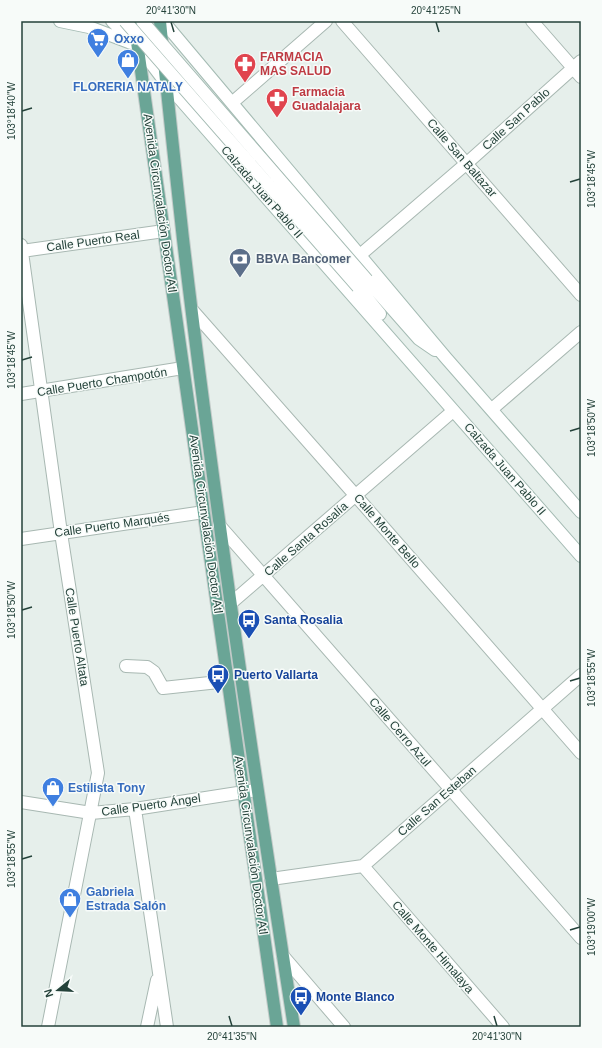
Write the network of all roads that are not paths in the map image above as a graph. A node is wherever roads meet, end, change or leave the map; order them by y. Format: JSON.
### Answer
{"nodes":[{"id":1,"x":60,"y":21,"type":"edge"},
{"id":2,"x":112,"y":21,"type":"edge"},
{"id":3,"x":125,"y":21,"type":"edge"},
{"id":4,"x":134,"y":21,"type":"edge"},
{"id":5,"x":142,"y":21,"type":"edge"},
{"id":6,"x":160,"y":21,"type":"edge"},
{"id":7,"x":163,"y":21,"type":"edge"},
{"id":8,"x":326,"y":21,"type":"edge"},
{"id":9,"x":342,"y":21,"type":"edge"},
{"id":10,"x":532,"y":21,"type":"edge"},
{"id":11,"x":138,"y":46,"type":"junction"},
{"id":12,"x":578,"y":69,"type":"edge"},
{"id":13,"x":209,"y":74,"type":"junction"},
{"id":14,"x":166,"y":83,"type":"junction"},
{"id":15,"x":233,"y":102,"type":"junction"},
{"id":16,"x":184,"y":104,"type":"junction"},
{"id":17,"x":467,"y":163,"type":"junction"},
{"id":18,"x":164,"y":231,"type":"junction"},
{"id":19,"x":22,"y":248,"type":"edge"},
{"id":20,"x":360,"y":255,"type":"junction"},
{"id":21,"x":362,"y":284,"type":"junction"},
{"id":22,"x":581,"y":295,"type":"edge"},
{"id":23,"x":192,"y":310,"type":"junction"},
{"id":24,"x":581,"y":332,"type":"edge"},
{"id":25,"x":446,"y":358,"type":"junction"},
{"id":26,"x":184,"y":368,"type":"junction"},
{"id":27,"x":429,"y":382,"type":"junction"},
{"id":28,"x":42,"y":392,"type":"junction"},
{"id":29,"x":21,"y":394,"type":"edge"},
{"id":30,"x":492,"y":409,"type":"junction"},
{"id":31,"x":454,"y":411,"type":"junction"},
{"id":32,"x":356,"y":496,"type":"junction"},
{"id":33,"x":204,"y":512,"type":"junction"},
{"id":34,"x":581,"y":512,"type":"edge"},
{"id":35,"x":219,"y":525,"type":"junction"},
{"id":36,"x":61,"y":533,"type":"junction"},
{"id":37,"x":21,"y":539,"type":"edge"},
{"id":38,"x":581,"y":556,"type":"edge"},
{"id":39,"x":264,"y":576,"type":"junction"},
{"id":40,"x":230,"y":604,"type":"junction"},
{"id":41,"x":126,"y":666,"type":"dead end"},
{"id":42,"x":581,"y":675,"type":"edge"},
{"id":43,"x":228,"y":681,"type":"junction"},
{"id":44,"x":542,"y":709,"type":"junction"},
{"id":45,"x":581,"y":753,"type":"edge"},
{"id":46,"x":450,"y":789,"type":"junction"},
{"id":47,"x":257,"y":790,"type":"junction"},
{"id":48,"x":244,"y":792,"type":"junction"},
{"id":49,"x":21,"y":802,"type":"edge"},
{"id":50,"x":135,"y":809,"type":"junction"},
{"id":51,"x":91,"y":813,"type":"junction"},
{"id":52,"x":363,"y":866,"type":"junction"},
{"id":53,"x":271,"y":879,"type":"junction"},
{"id":54,"x":581,"y":938,"type":"edge"},
{"id":55,"x":283,"y":956,"type":"junction"},
{"id":56,"x":159,"y":971,"type":"junction"},
{"id":57,"x":48,"y":1027,"type":"edge"},
{"id":58,"x":147,"y":1027,"type":"edge"},
{"id":59,"x":166,"y":1027,"type":"edge"},
{"id":60,"x":277,"y":1027,"type":"edge"},
{"id":61,"x":294,"y":1027,"type":"edge"},
{"id":62,"x":344,"y":1027,"type":"edge"},
{"id":63,"x":503,"y":1027,"type":"edge"}],
"edges":[{"from":1,"to":11,"type":"street"},
{"from":2,"to":11,"type":"street","name":"Calzada Juan Pablo II"},
{"from":3,"to":21,"type":"street","name":"Calzada Juan Pablo II","bridge":true},
{"from":4,"to":11,"type":"main road","name":"Avenida Circunvalación Doctor Atl"},
{"from":5,"to":21,"type":"street","name":"Calzada Juan Pablo II","bridge":true},
{"from":6,"to":14,"type":"main road","name":"Avenida Circunvalación Doctor Atl"},
{"from":7,"to":13,"type":"street","name":"Calzada Juan Pablo II"},
{"from":8,"to":15,"type":"street"},
{"from":9,"to":17,"type":"street","name":"Calle San Baltazar"},
{"from":10,"to":12,"type":"street"},
{"from":11,"to":14,"type":"street","name":"Calzada Juan Pablo II"},
{"from":11,"to":18,"type":"main road","name":"Avenida Circunvalación Doctor Atl"},
{"from":12,"to":17,"type":"street","name":"Calle San Pablo"},
{"from":13,"to":15,"type":"street","name":"Calzada Juan Pablo II"},
{"from":13,"to":16,"type":"street"},
{"from":14,"to":16,"type":"street","name":"Calzada Juan Pablo II"},
{"from":14,"to":23,"type":"main road","name":"Avenida Circunvalación Doctor Atl"},
{"from":15,"to":20,"type":"street","name":"Calzada Juan Pablo II"},
{"from":16,"to":27,"type":"street","name":"Calzada Juan Pablo II"},
{"from":17,"to":20,"type":"street","name":"Calle San Pablo"},
{"from":17,"to":22,"type":"street","name":"Calle San Baltazar"},
{"from":18,"to":19,"type":"street","name":"Calle Puerto Real"},
{"from":18,"to":26,"type":"main road","name":"Avenida Circunvalación Doctor Atl"},
{"from":19,"to":28,"type":"street","name":"Calle Puerto Altata"},
{"from":20,"to":25,"type":"street","name":"Calzada Juan Pablo II"},
{"from":21,"to":25,"type":"street","name":"Calzada Juan Pablo II"},
{"from":21,"to":27,"type":"street","name":"Calzada Juan Pablo II"},
{"from":23,"to":32,"type":"street","name":"Calle Monte Bello"},
{"from":23,"to":35,"type":"main road","name":"Avenida Circunvalación Doctor Atl"},
{"from":24,"to":30,"type":"street"},
{"from":25,"to":30,"type":"street","name":"Calzada Juan Pablo II"},
{"from":26,"to":28,"type":"street","name":"Calle Puerto Champotón"},
{"from":26,"to":33,"type":"main road","name":"Avenida Circunvalación Doctor Atl"},
{"from":27,"to":31,"type":"street","name":"Calzada Juan Pablo II"},
{"from":28,"to":29,"type":"street","name":"Calle Puerto Champotón"},
{"from":28,"to":36,"type":"street","name":"Calle Puerto Altata"},
{"from":30,"to":34,"type":"street","name":"Calzada Juan Pablo II"},
{"from":31,"to":32,"type":"street","name":"Calle Santa Rosalía"},
{"from":31,"to":38,"type":"street","name":"Calzada Juan Pablo II"},
{"from":32,"to":39,"type":"street","name":"Calle Santa Rosalía"},
{"from":32,"to":44,"type":"street","name":"Calle Monte Bello"},
{"from":33,"to":36,"type":"street","name":"Calle Puerto Marqués"},
{"from":33,"to":43,"type":"main road","name":"Avenida Circunvalación Doctor Atl"},
{"from":35,"to":39,"type":"street","name":"Calle Cerro Azul"},
{"from":35,"to":40,"type":"main road","name":"Avenida Circunvalación Doctor Atl"},
{"from":36,"to":37,"type":"street","name":"Calle Puerto Marqués"},
{"from":36,"to":51,"type":"street","name":"Calle Puerto Altata"},
{"from":39,"to":40,"type":"street","name":"Calle Santa Rosalía"},
{"from":39,"to":46,"type":"street","name":"Calle Cerro Azul"},
{"from":40,"to":47,"type":"main road","name":"Avenida Circunvalación Doctor Atl"},
{"from":41,"to":43,"type":"street"},
{"from":42,"to":44,"type":"street","name":"Calle San Esteban"},
{"from":43,"to":48,"type":"main road","name":"Avenida Circunvalación Doctor Atl"},
{"from":44,"to":45,"type":"street","name":"Calle Monte Bello"},
{"from":44,"to":46,"type":"street","name":"Calle San Esteban"},
{"from":46,"to":52,"type":"street","name":"Calle San Esteban"},
{"from":46,"to":54,"type":"street","name":"Calle Cerro Azul"},
{"from":47,"to":48,"type":"street","name":"Calle Puerto Ángel"},
{"from":47,"to":53,"type":"main road","name":"Avenida Circunvalación Doctor Atl"},
{"from":48,"to":50,"type":"street","name":"Calle Puerto Ángel"},
{"from":48,"to":60,"type":"main road","name":"Avenida Circunvalación Doctor Atl"},
{"from":49,"to":51,"type":"street","name":"Calle Puerto Ángel"},
{"from":50,"to":51,"type":"street","name":"Calle Puerto Ángel"},
{"from":50,"to":56,"type":"street"},
{"from":51,"to":57,"type":"street","name":"Calle Puerto Altata"},
{"from":52,"to":53,"type":"street"},
{"from":52,"to":63,"type":"street","name":"Calle Monte Himalaya"},
{"from":53,"to":55,"type":"main road","name":"Avenida Circunvalación Doctor Atl"},
{"from":55,"to":61,"type":"main road","name":"Avenida Circunvalación Doctor Atl"},
{"from":55,"to":62,"type":"street"},
{"from":56,"to":58,"type":"street"},
{"from":56,"to":59,"type":"street"}]}
